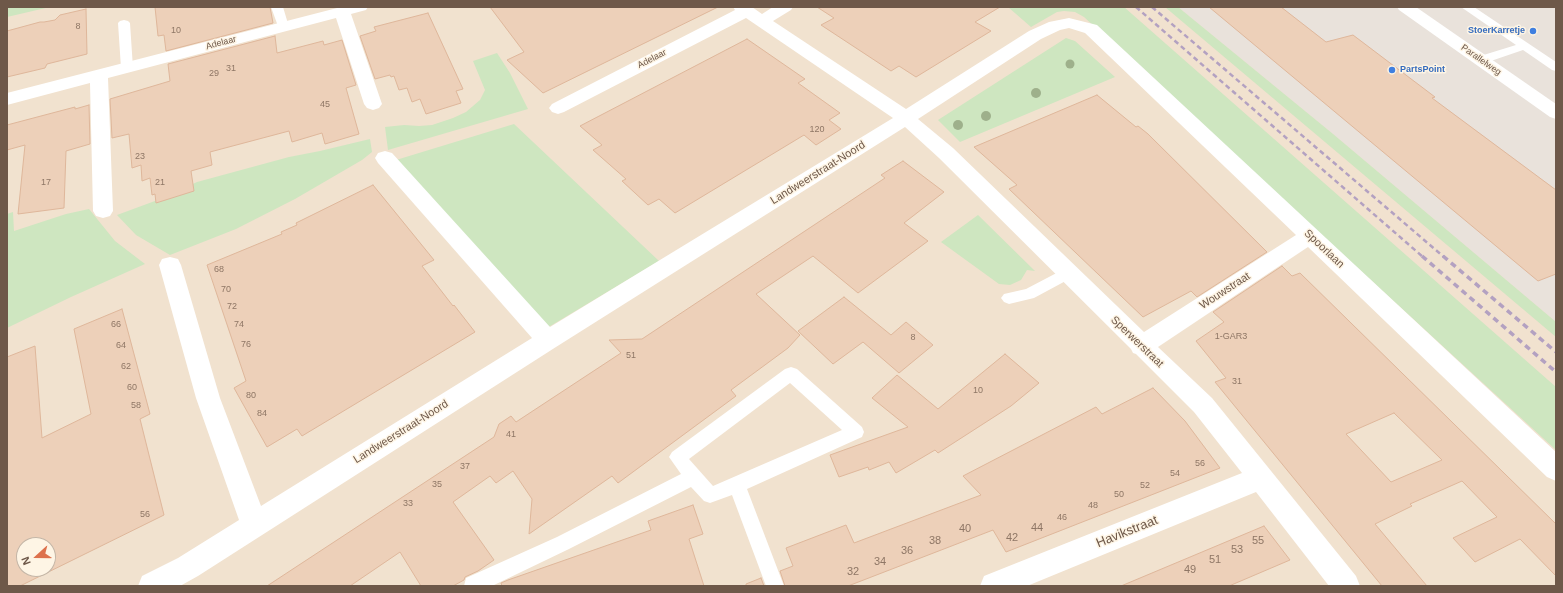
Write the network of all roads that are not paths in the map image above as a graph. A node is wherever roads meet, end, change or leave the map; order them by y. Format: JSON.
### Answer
{"nodes":[{"id":1,"x":277,"y":7,"type":"edge"},
{"id":2,"x":360,"y":7,"type":"edge"},
{"id":3,"x":785,"y":7,"type":"edge"},
{"id":4,"x":1405,"y":7,"type":"edge"},
{"id":5,"x":1467,"y":7,"type":"edge"},
{"id":6,"x":743,"y":9,"type":"edge"},
{"id":7,"x":342,"y":12,"type":"junction"},
{"id":8,"x":761,"y":21,"type":"junction"},
{"id":9,"x":124,"y":23,"type":"dead end"},
{"id":10,"x":283,"y":27,"type":"junction"},
{"id":11,"x":1092,"y":29,"type":"joint"},
{"id":12,"x":1525,"y":46,"type":"junction"},
{"id":13,"x":1481,"y":60,"type":"junction"},
{"id":14,"x":1556,"y":67,"type":"edge"},
{"id":15,"x":127,"y":68,"type":"junction"},
{"id":16,"x":99,"y":75,"type":"junction"},
{"id":17,"x":7,"y":99,"type":"edge"},
{"id":18,"x":373,"y":104,"type":"dead end"},
{"id":19,"x":558,"y":108,"type":"dead end"},
{"id":20,"x":1556,"y":113,"type":"edge"},
{"id":21,"x":906,"y":118,"type":"junction"},
{"id":22,"x":385,"y":158,"type":"dead end"},
{"id":23,"x":103,"y":210,"type":"dead end"},
{"id":24,"x":1310,"y":236,"type":"junction"},
{"id":25,"x":170,"y":265,"type":"dead end"},
{"id":26,"x":1068,"y":273,"type":"junction"},
{"id":27,"x":1009,"y":298,"type":"dead end"},
{"id":28,"x":548,"y":340,"type":"junction"},
{"id":29,"x":1141,"y":346,"type":"junction"},
{"id":30,"x":1556,"y":469,"type":"edge"},
{"id":31,"x":692,"y":476,"type":"junction"},
{"id":32,"x":1260,"y":478,"type":"junction"},
{"id":33,"x":737,"y":485,"type":"junction"},
{"id":34,"x":254,"y":524,"type":"junction"},
{"id":35,"x":189,"y":577,"type":"edge"},
{"id":36,"x":473,"y":585,"type":"edge"},
{"id":37,"x":152,"y":586,"type":"edge"},
{"id":38,"x":775,"y":586,"type":"edge"},
{"id":39,"x":994,"y":586,"type":"edge"},
{"id":40,"x":1346,"y":586,"type":"edge"}],
"edges":[{"from":1,"to":10,"type":"lane"},
{"from":2,"to":7,"type":"street","name":"Adelaar"},
{"from":3,"to":8,"type":"street"},
{"from":4,"to":13,"type":"street","name":"Parallelweg"},
{"from":5,"to":12,"type":"lane"},
{"from":6,"to":8,"type":"street","name":"Adelaar"},
{"from":6,"to":19,"type":"street","name":"Adelaar"},
{"from":7,"to":10,"type":"street","name":"Adelaar"},
{"from":7,"to":18,"type":"street"},
{"from":8,"to":21,"type":"street","name":"Adelaar"},
{"from":9,"to":15,"type":"lane"},
{"from":10,"to":15,"type":"street","name":"Adelaar"},
{"from":11,"to":21,"type":"street","name":"Landweerstraat-Noord"},
{"from":11,"to":24,"type":"street","name":"Spoorlaan"},
{"from":12,"to":13,"type":"lane"},
{"from":12,"to":14,"type":"lane"},
{"from":13,"to":20,"type":"street","name":"Parallelweg"},
{"from":15,"to":16,"type":"street","name":"Adelaar"},
{"from":16,"to":17,"type":"street","name":"Adelaar"},
{"from":16,"to":23,"type":"street"},
{"from":21,"to":26,"type":"street","name":"Sperwerstraat"},
{"from":21,"to":28,"type":"street","name":"Landweerstraat-Noord"},
{"from":22,"to":28,"type":"street"},
{"from":24,"to":29,"type":"street","name":"Wouwstraat"},
{"from":24,"to":30,"type":"street","name":"Spoorlaan"},
{"from":25,"to":34,"type":"street"},
{"from":26,"to":27,"type":"lane"},
{"from":26,"to":29,"type":"street","name":"Sperwerstraat"},
{"from":28,"to":34,"type":"street","name":"Landweerstraat-Noord"},
{"from":29,"to":32,"type":"street","name":"Sperwerstraat"},
{"from":31,"to":33,"type":"lane"},
{"from":31,"to":33,"type":"lane"},
{"from":31,"to":36,"type":"lane"},
{"from":32,"to":39,"type":"street","name":"Havikstraat"},
{"from":32,"to":40,"type":"street","name":"Sperwerstraat"},
{"from":33,"to":38,"type":"lane"},
{"from":34,"to":35,"type":"street","name":"Landweerstraat-Noord"},
{"from":35,"to":37,"type":"street","name":"Landweerstraat-Noord"}]}
